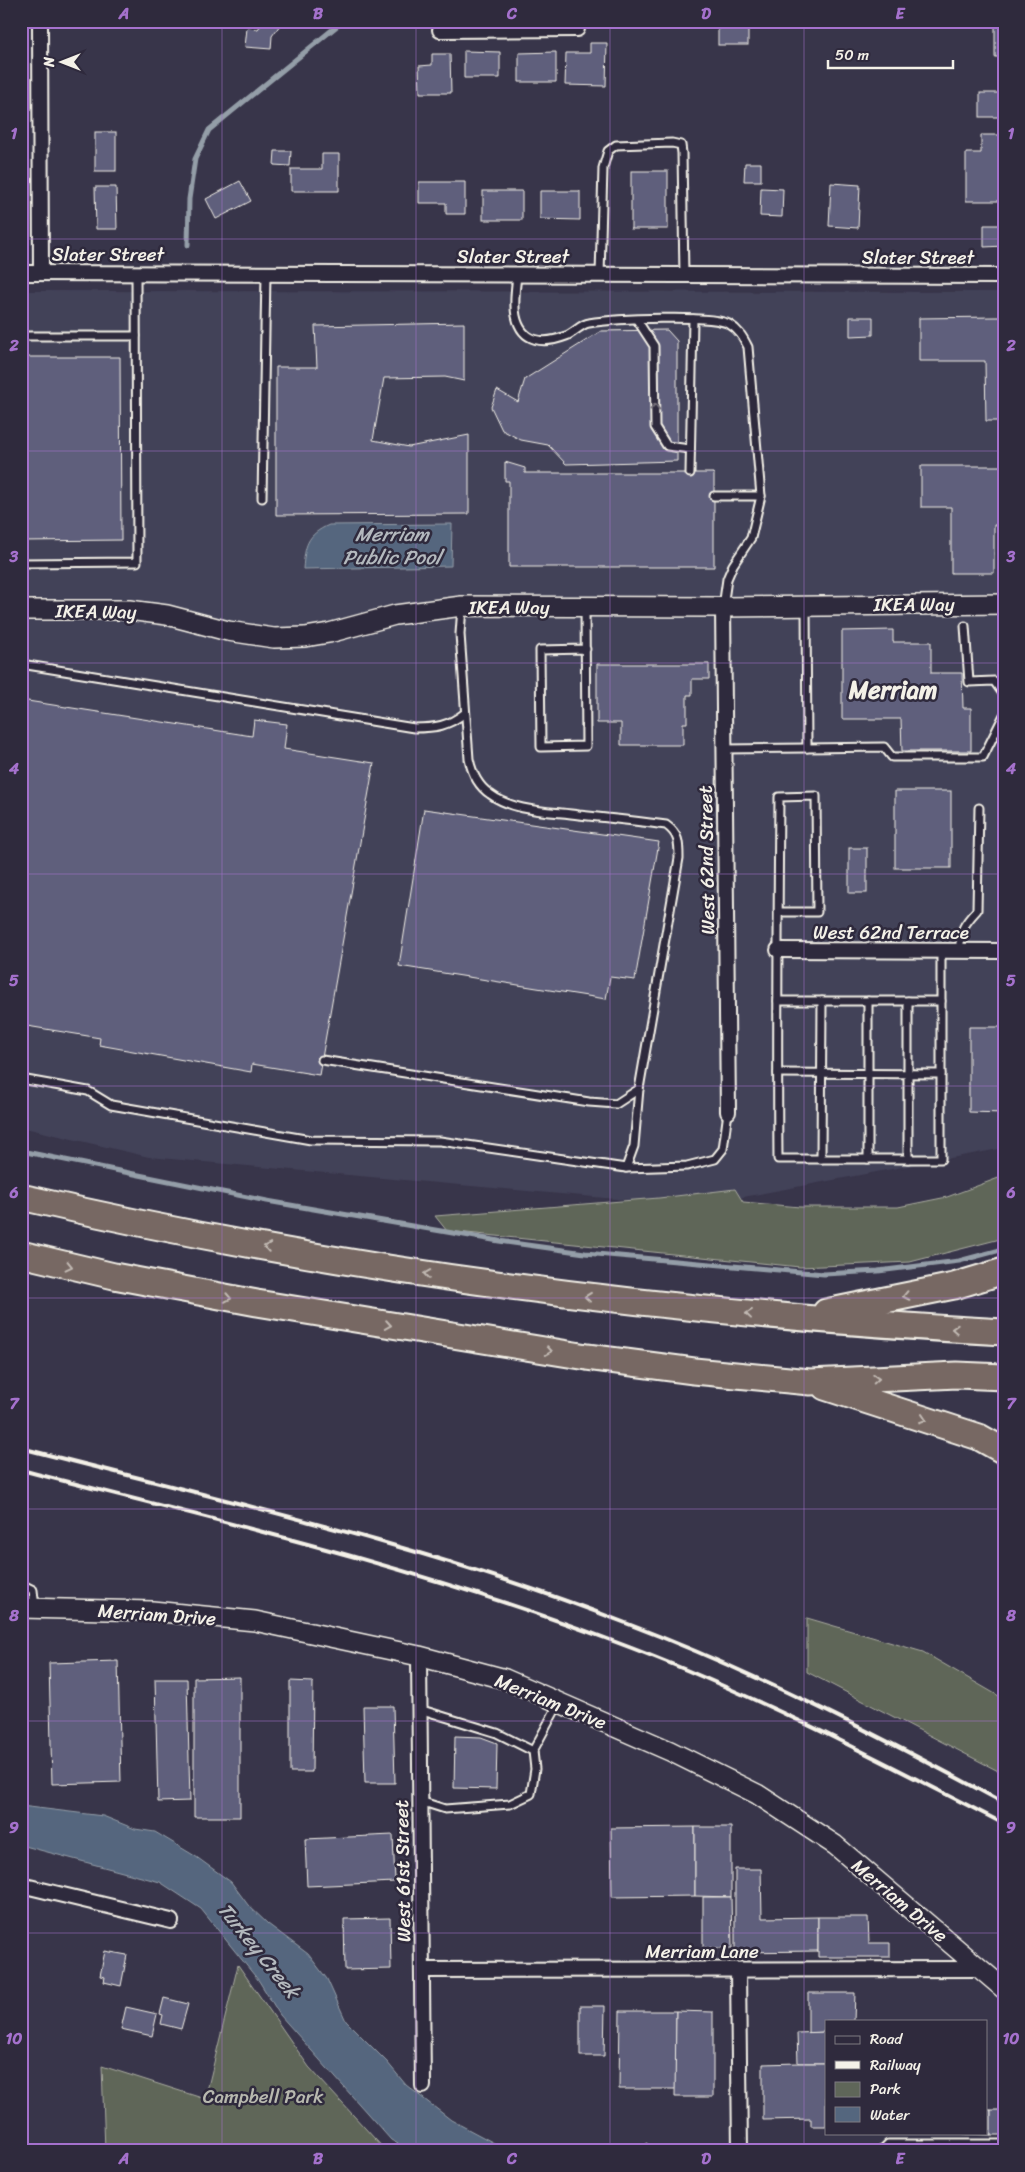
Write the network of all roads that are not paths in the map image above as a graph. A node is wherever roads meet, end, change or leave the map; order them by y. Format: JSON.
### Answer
{"nodes":[{"id":1,"x":40,"y":21,"type":"edge"},
{"id":2,"x":482,"y":26,"type":"edge"},
{"id":3,"x":527,"y":26,"type":"edge"},
{"id":4,"x":577,"y":29,"type":"dead end"},
{"id":5,"x":440,"y":30,"type":"dead end"},
{"id":6,"x":21,"y":273,"type":"edge"},
{"id":7,"x":41,"y":273,"type":"junction"},
{"id":8,"x":136,"y":273,"type":"junction"},
{"id":9,"x":266,"y":274,"type":"junction"},
{"id":10,"x":517,"y":274,"type":"junction"},
{"id":11,"x":600,"y":275,"type":"junction"},
{"id":12,"x":684,"y":275,"type":"junction"},
{"id":13,"x":1004,"y":276,"type":"edge"},
{"id":14,"x":693,"y":319,"type":"junction"},
{"id":15,"x":637,"y":320,"type":"junction"},
{"id":16,"x":21,"y":336,"type":"edge"},
{"id":17,"x":136,"y":336,"type":"junction"},
{"id":18,"x":690,"y":450,"type":"junction"},
{"id":19,"x":690,"y":473,"type":"dead end"},
{"id":20,"x":714,"y":496,"type":"dead end"},
{"id":21,"x":761,"y":496,"type":"junction"},
{"id":22,"x":262,"y":498,"type":"dead end"},
{"id":23,"x":21,"y":563,"type":"edge"},
{"id":24,"x":1004,"y":604,"type":"edge"},
{"id":25,"x":462,"y":606,"type":"junction"},
{"id":26,"x":806,"y":606,"type":"junction"},
{"id":27,"x":585,"y":607,"type":"junction"},
{"id":28,"x":723,"y":607,"type":"junction"},
{"id":29,"x":21,"y":610,"type":"edge"},
{"id":30,"x":965,"y":626,"type":"dead end"},
{"id":31,"x":586,"y":649,"type":"junction"},
{"id":32,"x":21,"y":664,"type":"edge"},
{"id":33,"x":1004,"y":696,"type":"edge"},
{"id":34,"x":465,"y":713,"type":"junction"},
{"id":35,"x":1004,"y":715,"type":"edge"},
{"id":36,"x":807,"y":748,"type":"junction"},
{"id":37,"x":724,"y":749,"type":"junction"},
{"id":38,"x":979,"y":808,"type":"dead end"},
{"id":39,"x":778,"y":912,"type":"junction"},
{"id":40,"x":778,"y":950,"type":"junction"},
{"id":41,"x":941,"y":950,"type":"junction"},
{"id":42,"x":960,"y":951,"type":"junction"},
{"id":43,"x":1004,"y":951,"type":"edge"},
{"id":44,"x":908,"y":1000,"type":"junction"},
{"id":45,"x":941,"y":1000,"type":"junction"},
{"id":46,"x":778,"y":1001,"type":"junction"},
{"id":47,"x":822,"y":1001,"type":"junction"},
{"id":48,"x":868,"y":1001,"type":"junction"},
{"id":49,"x":322,"y":1060,"type":"dead end"},
{"id":50,"x":778,"y":1073,"type":"junction"},
{"id":51,"x":821,"y":1073,"type":"junction"},
{"id":52,"x":867,"y":1074,"type":"junction"},
{"id":53,"x":908,"y":1074,"type":"junction"},
{"id":54,"x":941,"y":1074,"type":"junction"},
{"id":55,"x":21,"y":1079,"type":"edge"},
{"id":56,"x":639,"y":1089,"type":"junction"},
{"id":57,"x":728,"y":1112,"type":"joint"},
{"id":58,"x":821,"y":1159,"type":"junction"},
{"id":59,"x":868,"y":1159,"type":"junction"},
{"id":60,"x":908,"y":1159,"type":"junction"},
{"id":61,"x":626,"y":1168,"type":"junction"},
{"id":62,"x":21,"y":1197,"type":"edge"},
{"id":63,"x":21,"y":1254,"type":"edge"},
{"id":64,"x":1004,"y":1271,"type":"edge"},
{"id":65,"x":798,"y":1318,"type":"junction"},
{"id":66,"x":1004,"y":1332,"type":"edge"},
{"id":67,"x":1004,"y":1378,"type":"edge"},
{"id":68,"x":810,"y":1382,"type":"junction"},
{"id":69,"x":1004,"y":1451,"type":"edge"},
{"id":70,"x":21,"y":1584,"type":"edge"},
{"id":71,"x":28,"y":1608,"type":"edge"},
{"id":72,"x":419,"y":1656,"type":"junction"},
{"id":73,"x":559,"y":1703,"type":"junction"},
{"id":74,"x":419,"y":1709,"type":"junction"},
{"id":75,"x":533,"y":1751,"type":"junction"},
{"id":76,"x":420,"y":1801,"type":"junction"},
{"id":77,"x":21,"y":1885,"type":"edge"},
{"id":78,"x":171,"y":1921,"type":"dead end"},
{"id":79,"x":982,"y":1969,"type":"junction"},
{"id":80,"x":422,"y":1970,"type":"junction"},
{"id":81,"x":738,"y":1970,"type":"junction"},
{"id":82,"x":1004,"y":1989,"type":"edge"},
{"id":83,"x":423,"y":2086,"type":"dead end"},
{"id":84,"x":1004,"y":2144,"type":"edge"},
{"id":85,"x":740,"y":2151,"type":"edge"},
{"id":86,"x":881,"y":2151,"type":"edge"}],
"edges":[{"from":1,"to":7,"type":"street"},
{"from":2,"to":3,"type":"street"},
{"from":2,"to":5,"type":"street"},
{"from":3,"to":4,"type":"street"},
{"from":6,"to":7,"type":"street","name":"Slater Street"},
{"from":7,"to":8,"type":"street","name":"Slater Street"},
{"from":8,"to":9,"type":"street","name":"Slater Street"},
{"from":8,"to":17,"type":"lane"},
{"from":9,"to":10,"type":"street","name":"Slater Street"},
{"from":9,"to":22,"type":"lane"},
{"from":10,"to":11,"type":"street","name":"Slater Street"},
{"from":10,"to":15,"type":"lane"},
{"from":11,"to":12,"type":"street","name":"Slater Street"},
{"from":11,"to":12,"type":"lane"},
{"from":12,"to":13,"type":"street","name":"Slater Street"},
{"from":14,"to":15,"type":"lane"},
{"from":14,"to":18,"type":"lane"},
{"from":14,"to":21,"type":"lane"},
{"from":18,"to":15,"type":"lane","one_way":true},
{"from":16,"to":17,"type":"lane"},
{"from":17,"to":23,"type":"lane"},
{"from":18,"to":19,"type":"lane"},
{"from":20,"to":21,"type":"lane"},
{"from":21,"to":28,"type":"lane"},
{"from":24,"to":26,"type":"main road","name":"IKEA Way"},
{"from":25,"to":27,"type":"main road","name":"IKEA Way"},
{"from":25,"to":29,"type":"main road","name":"IKEA Way"},
{"from":25,"to":34,"type":"lane"},
{"from":26,"to":28,"type":"main road","name":"IKEA Way"},
{"from":26,"to":36,"type":"lane"},
{"from":27,"to":28,"type":"main road","name":"IKEA Way"},
{"from":27,"to":31,"type":"lane"},
{"from":28,"to":37,"type":"street","name":"West 62nd Street"},
{"from":30,"to":33,"type":"lane"},
{"from":31,"to":31,"type":"lane"},
{"from":32,"to":34,"type":"lane"},
{"from":34,"to":56,"type":"lane"},
{"from":35,"to":36,"type":"lane"},
{"from":36,"to":37,"type":"lane"},
{"from":37,"to":57,"type":"street","name":"West 62nd Street"},
{"from":38,"to":42,"type":"lane"},
{"from":39,"to":39,"type":"lane"},
{"from":39,"to":40,"type":"lane"},
{"from":40,"to":41,"type":"street","name":"West 62nd Terrace"},
{"from":40,"to":46,"type":"lane"},
{"from":41,"to":42,"type":"street","name":"West 62nd Terrace"},
{"from":41,"to":45,"type":"lane"},
{"from":42,"to":43,"type":"street","name":"West 62nd Terrace"},
{"from":44,"to":45,"type":"lane"},
{"from":44,"to":48,"type":"lane"},
{"from":44,"to":53,"type":"lane"},
{"from":45,"to":54,"type":"lane"},
{"from":46,"to":47,"type":"lane"},
{"from":46,"to":50,"type":"lane"},
{"from":47,"to":48,"type":"lane"},
{"from":47,"to":51,"type":"lane"},
{"from":48,"to":52,"type":"lane"},
{"from":49,"to":56,"type":"lane"},
{"from":50,"to":51,"type":"lane"},
{"from":50,"to":58,"type":"lane"},
{"from":51,"to":52,"type":"lane"},
{"from":51,"to":58,"type":"lane"},
{"from":52,"to":53,"type":"lane"},
{"from":52,"to":59,"type":"lane"},
{"from":53,"to":54,"type":"lane"},
{"from":53,"to":60,"type":"lane"},
{"from":54,"to":60,"type":"lane"},
{"from":55,"to":61,"type":"lane"},
{"from":56,"to":61,"type":"lane"},
{"from":57,"to":61,"type":"lane"},
{"from":58,"to":59,"type":"lane"},
{"from":59,"to":60,"type":"lane"},
{"from":65,"to":62,"type":"highway","one_way":true},
{"from":63,"to":68,"type":"highway","one_way":true},
{"from":64,"to":65,"type":"highway","one_way":true},
{"from":66,"to":65,"type":"highway","one_way":true},
{"from":68,"to":67,"type":"highway","one_way":true},
{"from":68,"to":69,"type":"highway","one_way":true},
{"from":70,"to":71,"type":"lane"},
{"from":71,"to":72,"type":"main road","name":"Merriam Drive"},
{"from":72,"to":73,"type":"main road","name":"Merriam Drive"},
{"from":72,"to":74,"type":"street","name":"West 61st Street"},
{"from":73,"to":75,"type":"lane"},
{"from":73,"to":79,"type":"main road","name":"Merriam Drive"},
{"from":74,"to":75,"type":"lane"},
{"from":74,"to":76,"type":"street","name":"West 61st Street"},
{"from":75,"to":76,"type":"lane"},
{"from":76,"to":80,"type":"street","name":"West 61st Street"},
{"from":77,"to":78,"type":"street"},
{"from":79,"to":81,"type":"street","name":"Merriam Lane"},
{"from":79,"to":82,"type":"main road","name":"Merriam Drive"},
{"from":80,"to":81,"type":"street","name":"Merriam Lane"},
{"from":80,"to":83,"type":"street","name":"West 61st Street"},
{"from":81,"to":85,"type":"street"},
{"from":84,"to":86,"type":"lane"}]}
